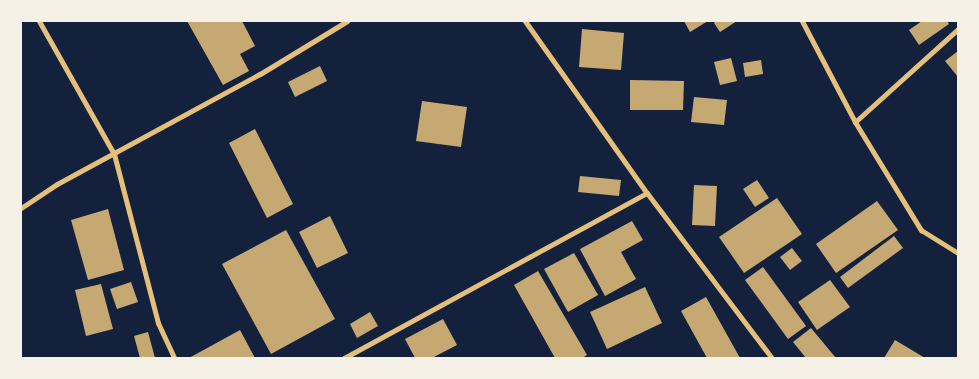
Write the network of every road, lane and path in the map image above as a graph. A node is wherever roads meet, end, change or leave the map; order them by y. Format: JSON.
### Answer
{"nodes":[{"id":1,"x":38,"y":21,"type":"edge"},
{"id":2,"x":347,"y":21,"type":"edge"},
{"id":3,"x":526,"y":21,"type":"edge"},
{"id":4,"x":802,"y":21,"type":"edge"},
{"id":5,"x":958,"y":29,"type":"edge"},
{"id":6,"x":854,"y":122,"type":"junction"},
{"id":7,"x":114,"y":154,"type":"junction"},
{"id":8,"x":647,"y":194,"type":"junction"},
{"id":9,"x":21,"y":208,"type":"edge"},
{"id":10,"x":958,"y":253,"type":"edge"},
{"id":11,"x":174,"y":358,"type":"edge"},
{"id":12,"x":344,"y":358,"type":"edge"},
{"id":13,"x":772,"y":358,"type":"edge"}],
"edges":[{"from":1,"to":7,"type":"street"},
{"from":2,"to":7,"type":"street"},
{"from":3,"to":8,"type":"street"},
{"from":4,"to":6,"type":"street"},
{"from":5,"to":6,"type":"street"},
{"from":6,"to":10,"type":"street"},
{"from":7,"to":9,"type":"street"},
{"from":7,"to":11,"type":"street"},
{"from":8,"to":12,"type":"street"},
{"from":8,"to":13,"type":"street"}]}
